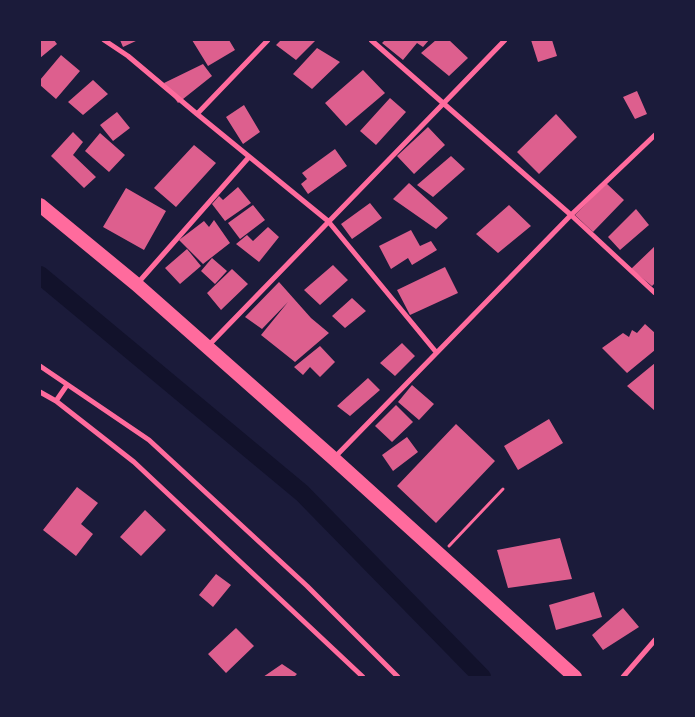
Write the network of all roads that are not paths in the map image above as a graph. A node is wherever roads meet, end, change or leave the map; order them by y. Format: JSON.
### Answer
{"nodes":[{"id":1,"x":104,"y":40,"type":"edge"},
{"id":2,"x":268,"y":40,"type":"edge"},
{"id":3,"x":371,"y":40,"type":"edge"},
{"id":4,"x":505,"y":40,"type":"edge"},
{"id":5,"x":443,"y":103,"type":"junction"},
{"id":6,"x":197,"y":114,"type":"junction"},
{"id":7,"x":655,"y":135,"type":"edge"},
{"id":8,"x":249,"y":157,"type":"junction"},
{"id":9,"x":40,"y":205,"type":"edge"},
{"id":10,"x":571,"y":215,"type":"junction"},
{"id":11,"x":328,"y":221,"type":"junction"},
{"id":12,"x":136,"y":284,"type":"junction"},
{"id":13,"x":655,"y":293,"type":"edge"},
{"id":14,"x":207,"y":347,"type":"junction"},
{"id":15,"x":436,"y":352,"type":"junction"},
{"id":16,"x":40,"y":366,"type":"edge"},
{"id":17,"x":67,"y":385,"type":"junction"},
{"id":18,"x":40,"y":392,"type":"edge"},
{"id":19,"x":56,"y":402,"type":"junction"},
{"id":20,"x":334,"y":459,"type":"junction"},
{"id":21,"x":655,"y":640,"type":"edge"},
{"id":22,"x":363,"y":677,"type":"edge"},
{"id":23,"x":398,"y":677,"type":"edge"},
{"id":24,"x":575,"y":677,"type":"edge"},
{"id":25,"x":623,"y":677,"type":"edge"}],
"edges":[{"from":1,"to":6,"type":"street"},
{"from":2,"to":6,"type":"street"},
{"from":3,"to":5,"type":"street"},
{"from":4,"to":5,"type":"street"},
{"from":5,"to":10,"type":"street"},
{"from":5,"to":11,"type":"street"},
{"from":6,"to":8,"type":"street"},
{"from":7,"to":10,"type":"street"},
{"from":8,"to":11,"type":"street"},
{"from":8,"to":12,"type":"street"},
{"from":9,"to":12,"type":"highway"},
{"from":10,"to":13,"type":"street"},
{"from":10,"to":15,"type":"street"},
{"from":11,"to":14,"type":"street"},
{"from":11,"to":15,"type":"street"},
{"from":12,"to":14,"type":"highway"},
{"from":14,"to":20,"type":"highway"},
{"from":15,"to":20,"type":"street"},
{"from":16,"to":17,"type":"street"},
{"from":17,"to":19,"type":"street"},
{"from":17,"to":23,"type":"street"},
{"from":18,"to":19,"type":"street"},
{"from":19,"to":22,"type":"street"},
{"from":20,"to":24,"type":"highway"},
{"from":21,"to":25,"type":"street"}]}
